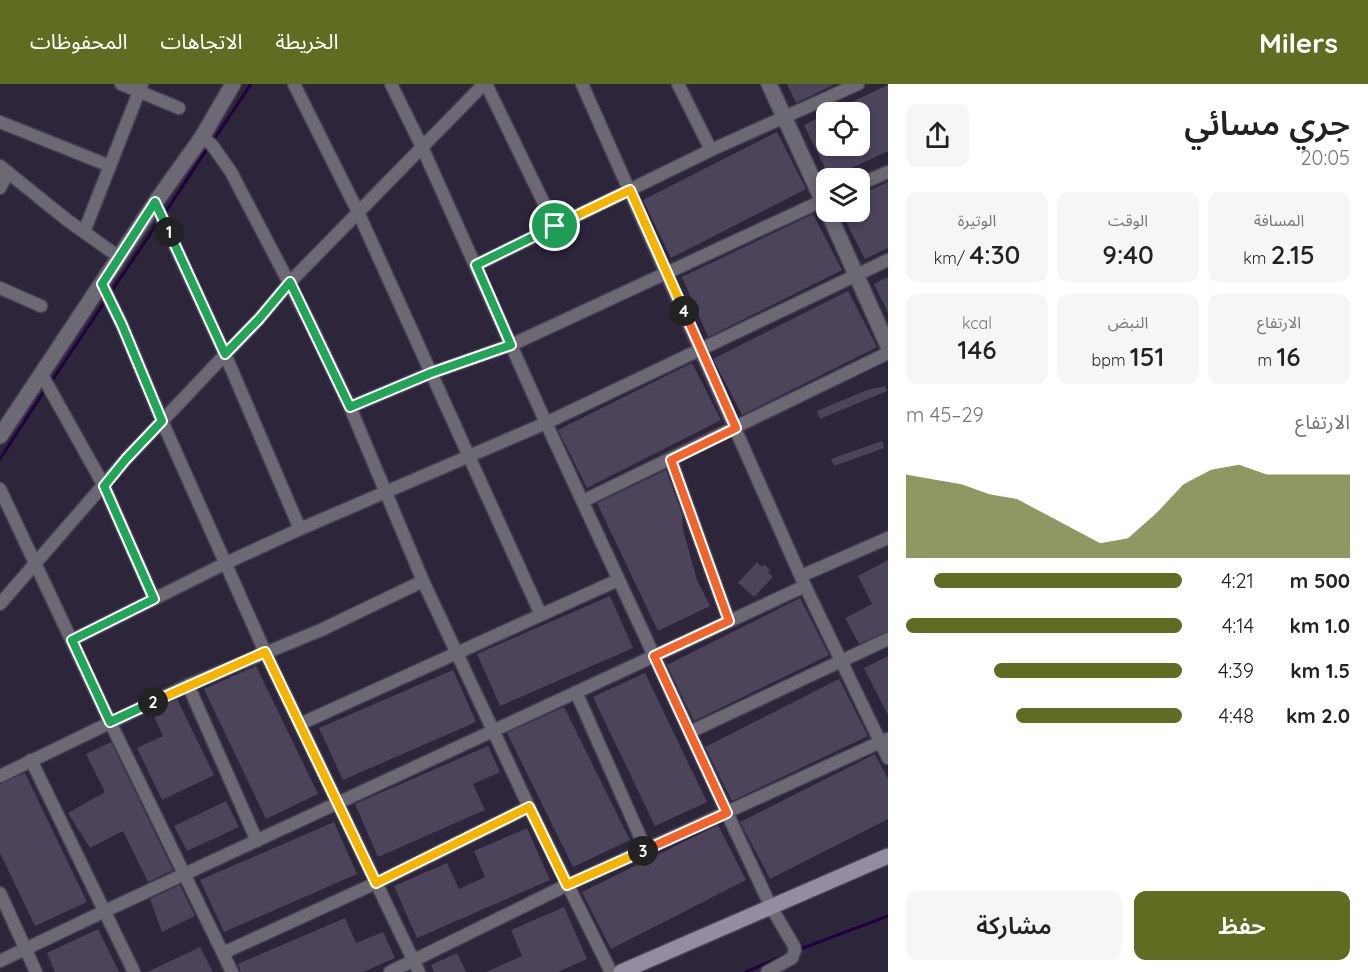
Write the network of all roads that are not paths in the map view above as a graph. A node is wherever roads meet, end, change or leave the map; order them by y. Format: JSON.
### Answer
{"nodes":[{"id":1,"x":121,"y":84,"type":"edge"},
{"id":2,"x":233,"y":84,"type":"edge"},
{"id":3,"x":294,"y":84,"type":"edge"},
{"id":4,"x":391,"y":84,"type":"edge"},
{"id":5,"x":485,"y":84,"type":"edge"},
{"id":6,"x":582,"y":84,"type":"edge"},
{"id":7,"x":678,"y":84,"type":"edge"},
{"id":8,"x":769,"y":84,"type":"edge"},
{"id":9,"x":858,"y":84,"type":"edge"},
{"id":10,"x":140,"y":87,"type":"edge"},
{"id":11,"x":179,"y":108,"type":"dead end"},
{"id":12,"x":784,"y":117,"type":"junction"},
{"id":13,"x":0,"y":122,"type":"edge"},
{"id":14,"x":202,"y":136,"type":"junction"},
{"id":15,"x":422,"y":147,"type":"junction"},
{"id":16,"x":711,"y":150,"type":"junction"},
{"id":17,"x":110,"y":166,"type":"junction"},
{"id":18,"x":4,"y":169,"type":"edge"},
{"id":19,"x":888,"y":172,"type":"edge"},
{"id":20,"x":870,"y":180,"type":"edge"},
{"id":21,"x":816,"y":184,"type":"edge"},
{"id":22,"x":0,"y":188,"type":"edge"},
{"id":23,"x":630,"y":190,"type":"junction"},
{"id":24,"x":155,"y":202,"type":"junction"},
{"id":25,"x":816,"y":209,"type":"edge"},
{"id":26,"x":358,"y":212,"type":"junction"},
{"id":27,"x":834,"y":222,"type":"edge"},
{"id":28,"x":555,"y":226,"type":"junction"},
{"id":29,"x":84,"y":232,"type":"junction"},
{"id":30,"x":120,"y":257,"type":"junction"},
{"id":31,"x":888,"y":260,"type":"edge"},
{"id":32,"x":476,"y":265,"type":"junction"},
{"id":33,"x":667,"y":272,"type":"junction"},
{"id":34,"x":857,"y":274,"type":"junction"},
{"id":35,"x":290,"y":282,"type":"junction"},
{"id":36,"x":102,"y":284,"type":"junction"},
{"id":37,"x":0,"y":288,"type":"edge"},
{"id":38,"x":42,"y":306,"type":"dead end"},
{"id":39,"x":511,"y":345,"type":"junction"},
{"id":40,"x":888,"y":346,"type":"edge"},
{"id":41,"x":700,"y":348,"type":"junction"},
{"id":42,"x":888,"y":353,"type":"edge"},
{"id":43,"x":225,"y":354,"type":"junction"},
{"id":44,"x":431,"y":373,"type":"junction"},
{"id":45,"x":42,"y":375,"type":"junction"},
{"id":46,"x":350,"y":407,"type":"junction"},
{"id":47,"x":162,"y":421,"type":"junction"},
{"id":48,"x":546,"y":423,"type":"junction"},
{"id":49,"x":736,"y":428,"type":"junction"},
{"id":50,"x":0,"y":436,"type":"edge"},
{"id":51,"x":469,"y":457,"type":"junction"},
{"id":52,"x":671,"y":460,"type":"junction"},
{"id":53,"x":104,"y":486,"type":"junction"},
{"id":54,"x":0,"y":489,"type":"edge"},
{"id":55,"x":386,"y":492,"type":"junction"},
{"id":56,"x":583,"y":501,"type":"junction"},
{"id":57,"x":300,"y":529,"type":"junction"},
{"id":58,"x":888,"y":538,"type":"edge"},
{"id":59,"x":36,"y":562,"type":"junction"},
{"id":60,"x":226,"y":563,"type":"junction"},
{"id":61,"x":423,"y":580,"type":"junction"},
{"id":62,"x":618,"y":580,"type":"junction"},
{"id":63,"x":803,"y":581,"type":"junction"},
{"id":64,"x":154,"y":599,"type":"junction"},
{"id":65,"x":0,"y":604,"type":"edge"},
{"id":66,"x":541,"y":615,"type":"junction"},
{"id":67,"x":729,"y":621,"type":"junction"},
{"id":68,"x":888,"y":639,"type":"edge"},
{"id":69,"x":72,"y":640,"type":"junction"},
{"id":70,"x":457,"y":651,"type":"junction"},
{"id":71,"x":265,"y":652,"type":"junction"},
{"id":72,"x":654,"y":656,"type":"junction"},
{"id":73,"x":842,"y":661,"type":"junction"},
{"id":74,"x":188,"y":686,"type":"junction"},
{"id":75,"x":576,"y":692,"type":"junction"},
{"id":76,"x":110,"y":722,"type":"junction"},
{"id":77,"x":300,"y":724,"type":"junction"},
{"id":78,"x":494,"y":730,"type":"junction"},
{"id":79,"x":690,"y":732,"type":"junction"},
{"id":80,"x":884,"y":740,"type":"edge"},
{"id":81,"x":888,"y":758,"type":"edge"},
{"id":82,"x":31,"y":760,"type":"junction"},
{"id":83,"x":0,"y":776,"type":"edge"},
{"id":84,"x":337,"y":803,"type":"junction"},
{"id":85,"x":529,"y":807,"type":"junction"},
{"id":86,"x":727,"y":813,"type":"junction"},
{"id":87,"x":256,"y":840,"type":"junction"},
{"id":88,"x":646,"y":850,"type":"junction"},
{"id":89,"x":888,"y":856,"type":"edge"},
{"id":90,"x":184,"y":874,"type":"junction"},
{"id":91,"x":376,"y":883,"type":"junction"},
{"id":92,"x":567,"y":885,"type":"junction"},
{"id":93,"x":0,"y":893,"type":"edge"},
{"id":94,"x":771,"y":907,"type":"junction"},
{"id":95,"x":105,"y":910,"type":"junction"},
{"id":96,"x":26,"y":948,"type":"junction"},
{"id":97,"x":223,"y":953,"type":"junction"},
{"id":98,"x":0,"y":961,"type":"edge"},
{"id":99,"x":417,"y":967,"type":"edge"},
{"id":100,"x":36,"y":972,"type":"edge"},
{"id":101,"x":134,"y":972,"type":"edge"},
{"id":102,"x":232,"y":972,"type":"edge"},
{"id":103,"x":390,"y":972,"type":"edge"},
{"id":104,"x":611,"y":972,"type":"edge"},
{"id":105,"x":621,"y":972,"type":"edge"},
{"id":106,"x":767,"y":972,"type":"edge"}],
"edges":[{"from":1,"to":10,"type":"street"},
{"from":2,"to":14,"type":"street"},
{"from":3,"to":26,"type":"street"},
{"from":4,"to":15,"type":"street"},
{"from":5,"to":15,"type":"street"},
{"from":5,"to":28,"type":"street"},
{"from":6,"to":23,"type":"street"},
{"from":7,"to":16,"type":"street"},
{"from":8,"to":12,"type":"street"},
{"from":9,"to":12,"type":"street"},
{"from":10,"to":11,"type":"street"},
{"from":10,"to":17,"type":"street"},
{"from":12,"to":16,"type":"street"},
{"from":12,"to":21,"type":"street"},
{"from":13,"to":17,"type":"street"},
{"from":14,"to":24,"type":"street"},
{"from":14,"to":35,"type":"street"},
{"from":15,"to":26,"type":"street"},
{"from":15,"to":32,"type":"street"},
{"from":16,"to":23,"type":"street"},
{"from":17,"to":29,"type":"street"},
{"from":18,"to":22,"type":"street"},
{"from":18,"to":29,"type":"street"},
{"from":19,"to":20,"type":"street"},
{"from":23,"to":28,"type":"street"},
{"from":23,"to":33,"type":"street"},
{"from":24,"to":30,"type":"street"},
{"from":24,"to":43,"type":"street"},
{"from":25,"to":33,"type":"street"},
{"from":26,"to":35,"type":"street"},
{"from":26,"to":44,"type":"street"},
{"from":27,"to":34,"type":"street"},
{"from":28,"to":32,"type":"street"},
{"from":29,"to":30,"type":"street"},
{"from":30,"to":36,"type":"street"},
{"from":31,"to":34,"type":"street"},
{"from":32,"to":39,"type":"street"},
{"from":33,"to":39,"type":"street"},
{"from":33,"to":41,"type":"street"},
{"from":34,"to":40,"type":"street"},
{"from":34,"to":41,"type":"street"},
{"from":35,"to":43,"type":"street"},
{"from":35,"to":46,"type":"street"},
{"from":36,"to":45,"type":"street"},
{"from":36,"to":47,"type":"street"},
{"from":37,"to":38,"type":"street"},
{"from":39,"to":44,"type":"street"},
{"from":39,"to":48,"type":"street"},
{"from":41,"to":48,"type":"street"},
{"from":41,"to":49,"type":"street"},
{"from":42,"to":49,"type":"street"},
{"from":43,"to":47,"type":"street"},
{"from":43,"to":57,"type":"street"},
{"from":44,"to":46,"type":"street"},
{"from":44,"to":51,"type":"street"},
{"from":45,"to":50,"type":"street"},
{"from":45,"to":53,"type":"street"},
{"from":46,"to":55,"type":"street"},
{"from":47,"to":53,"type":"street"},
{"from":47,"to":60,"type":"street"},
{"from":48,"to":51,"type":"street"},
{"from":48,"to":56,"type":"street"},
{"from":49,"to":52,"type":"street"},
{"from":49,"to":63,"type":"street"},
{"from":51,"to":55,"type":"street"},
{"from":51,"to":66,"type":"street"},
{"from":52,"to":56,"type":"street"},
{"from":52,"to":67,"type":"street"},
{"from":53,"to":59,"type":"street"},
{"from":53,"to":64,"type":"street"},
{"from":54,"to":59,"type":"street"},
{"from":55,"to":57,"type":"street"},
{"from":55,"to":61,"type":"street"},
{"from":56,"to":62,"type":"street"},
{"from":57,"to":60,"type":"street"},
{"from":58,"to":63,"type":"street"},
{"from":59,"to":65,"type":"street"},
{"from":59,"to":69,"type":"street"},
{"from":60,"to":64,"type":"street"},
{"from":60,"to":71,"type":"street"},
{"from":61,"to":70,"type":"street"},
{"from":61,"to":71,"type":"street"},
{"from":62,"to":66,"type":"street"},
{"from":62,"to":72,"type":"street"},
{"from":63,"to":67,"type":"street"},
{"from":63,"to":73,"type":"street"},
{"from":64,"to":69,"type":"street"},
{"from":66,"to":70,"type":"street"},
{"from":67,"to":72,"type":"street"},
{"from":68,"to":73,"type":"street"},
{"from":69,"to":76,"type":"street"},
{"from":70,"to":77,"type":"street"},
{"from":70,"to":78,"type":"street"},
{"from":71,"to":74,"type":"street"},
{"from":71,"to":77,"type":"street"},
{"from":72,"to":75,"type":"street"},
{"from":72,"to":79,"type":"street"},
{"from":73,"to":79,"type":"street"},
{"from":73,"to":80,"type":"street"},
{"from":74,"to":76,"type":"street"},
{"from":74,"to":87,"type":"street"},
{"from":75,"to":78,"type":"street"},
{"from":75,"to":88,"type":"street"},
{"from":76,"to":82,"type":"street"},
{"from":76,"to":90,"type":"street"},
{"from":77,"to":84,"type":"street"},
{"from":78,"to":84,"type":"street"},
{"from":78,"to":85,"type":"street"},
{"from":79,"to":86,"type":"street"},
{"from":80,"to":81,"type":"street"},
{"from":80,"to":86,"type":"street"},
{"from":82,"to":83,"type":"street"},
{"from":82,"to":95,"type":"street"},
{"from":84,"to":87,"type":"street"},
{"from":84,"to":91,"type":"street"},
{"from":85,"to":91,"type":"street"},
{"from":85,"to":92,"type":"street"},
{"from":86,"to":88,"type":"street"},
{"from":86,"to":94,"type":"street"},
{"from":87,"to":90,"type":"street"},
{"from":88,"to":92,"type":"street"},
{"from":89,"to":94,"type":"main road"},
{"from":90,"to":95,"type":"street"},
{"from":90,"to":97,"type":"street"},
{"from":91,"to":97,"type":"street"},
{"from":91,"to":99,"type":"street"},
{"from":92,"to":99,"type":"street"},
{"from":92,"to":104,"type":"street"},
{"from":93,"to":96,"type":"street"},
{"from":94,"to":105,"type":"main road"},
{"from":94,"to":106,"type":"street"},
{"from":95,"to":96,"type":"street"},
{"from":95,"to":101,"type":"street"},
{"from":96,"to":98,"type":"street"},
{"from":96,"to":100,"type":"street"},
{"from":97,"to":102,"type":"street"},
{"from":99,"to":103,"type":"street"}]}
